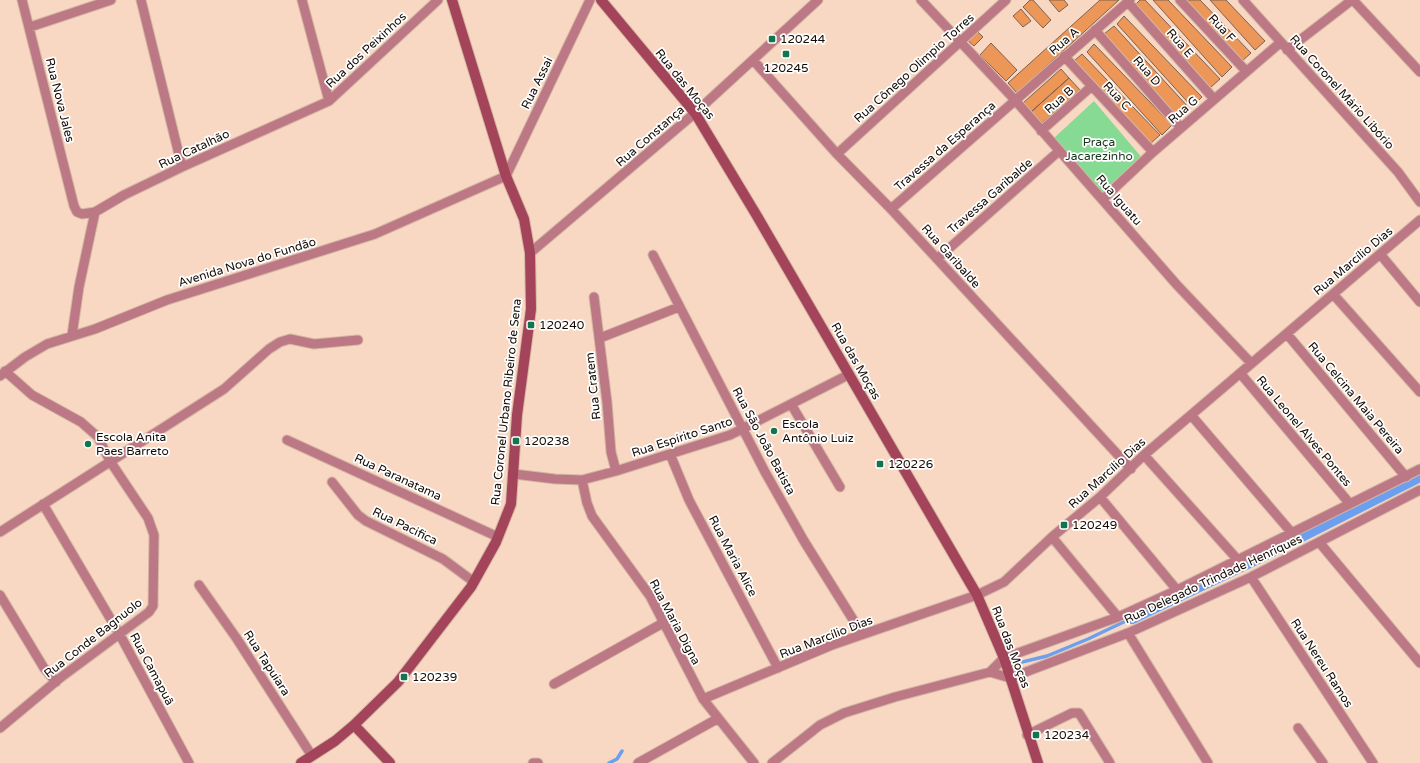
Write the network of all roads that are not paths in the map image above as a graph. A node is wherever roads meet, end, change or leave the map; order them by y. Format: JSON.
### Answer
{"nodes":[{"id":1,"x":22,"y":0,"type":"edge"},
{"id":2,"x":111,"y":0,"type":"edge"},
{"id":3,"x":141,"y":0,"type":"edge"},
{"id":4,"x":302,"y":0,"type":"edge"},
{"id":5,"x":438,"y":0,"type":"edge"},
{"id":6,"x":452,"y":0,"type":"edge"},
{"id":7,"x":590,"y":0,"type":"edge"},
{"id":8,"x":601,"y":0,"type":"edge"},
{"id":9,"x":818,"y":0,"type":"edge"},
{"id":10,"x":921,"y":0,"type":"edge"},
{"id":11,"x":1006,"y":0,"type":"edge"},
{"id":12,"x":1180,"y":0,"type":"edge"},
{"id":13,"x":1243,"y":0,"type":"edge"},
{"id":14,"x":1353,"y":0,"type":"edge"},
{"id":15,"x":1129,"y":1,"type":"edge"},
{"id":16,"x":30,"y":27,"type":"junction"},
{"id":17,"x":1095,"y":30,"type":"junction"},
{"id":18,"x":959,"y":42,"type":"junction"},
{"id":19,"x":1280,"y":42,"type":"junction"},
{"id":20,"x":1287,"y":50,"type":"junction"},
{"id":21,"x":1064,"y":56,"type":"junction"},
{"id":22,"x":753,"y":60,"type":"junction"},
{"id":23,"x":1246,"y":71,"type":"junction"},
{"id":24,"x":1420,"y":72,"type":"edge"},
{"id":25,"x":1092,"y":86,"type":"junction"},
{"id":26,"x":1214,"y":99,"type":"junction"},
{"id":27,"x":1015,"y":100,"type":"junction"},
{"id":28,"x":329,"y":101,"type":"junction"},
{"id":29,"x":695,"y":113,"type":"junction"},
{"id":30,"x":1181,"y":128,"type":"junction"},
{"id":31,"x":1041,"y":131,"type":"junction"},
{"id":32,"x":1059,"y":151,"type":"junction"},
{"id":33,"x":1153,"y":152,"type":"junction"},
{"id":34,"x":838,"y":154,"type":"junction"},
{"id":35,"x":182,"y":167,"type":"junction"},
{"id":36,"x":506,"y":176,"type":"junction"},
{"id":37,"x":1103,"y":199,"type":"junction"},
{"id":38,"x":1420,"y":202,"type":"edge"},
{"id":39,"x":891,"y":209,"type":"junction"},
{"id":40,"x":96,"y":212,"type":"junction"},
{"id":41,"x":1420,"y":220,"type":"edge"},
{"id":42,"x":530,"y":253,"type":"junction"},
{"id":43,"x":1380,"y":254,"type":"junction"},
{"id":44,"x":653,"y":255,"type":"dead end"},
{"id":45,"x":937,"y":259,"type":"junction"},
{"id":46,"x":1332,"y":294,"type":"junction"},
{"id":47,"x":594,"y":297,"type":"dead end"},
{"id":48,"x":1420,"y":302,"type":"edge"},
{"id":49,"x":679,"y":307,"type":"junction"},
{"id":50,"x":1287,"y":334,"type":"junction"},
{"id":51,"x":72,"y":335,"type":"junction"},
{"id":52,"x":600,"y":338,"type":"junction"},
{"id":53,"x":358,"y":340,"type":"dead end"},
{"id":54,"x":1251,"y":364,"type":"junction"},
{"id":55,"x":1240,"y":373,"type":"junction"},
{"id":56,"x":3,"y":374,"type":"edge"},
{"id":57,"x":848,"y":375,"type":"junction"},
{"id":58,"x":1420,"y":392,"type":"edge"},
{"id":59,"x":791,"y":404,"type":"junction"},
{"id":60,"x":1191,"y":415,"type":"junction"},
{"id":61,"x":743,"y":429,"type":"junction"},
{"id":62,"x":287,"y":440,"type":"dead end"},
{"id":63,"x":670,"y":454,"type":"junction"},
{"id":64,"x":1144,"y":456,"type":"junction"},
{"id":65,"x":110,"y":461,"type":"junction"},
{"id":66,"x":1131,"y":469,"type":"junction"},
{"id":67,"x":1420,"y":469,"type":"edge"},
{"id":68,"x":616,"y":471,"type":"junction"},
{"id":69,"x":514,"y":474,"type":"junction"},
{"id":70,"x":1406,"y":477,"type":"junction"},
{"id":71,"x":582,"y":480,"type":"junction"},
{"id":72,"x":332,"y":482,"type":"dead end"},
{"id":73,"x":840,"y":487,"type":"dead end"},
{"id":74,"x":1420,"y":490,"type":"edge"},
{"id":75,"x":1100,"y":497,"type":"junction"},
{"id":76,"x":43,"y":504,"type":"junction"},
{"id":77,"x":1350,"y":504,"type":"junction"},
{"id":78,"x":0,"y":532,"type":"edge"},
{"id":79,"x":1291,"y":532,"type":"junction"},
{"id":80,"x":498,"y":537,"type":"junction"},
{"id":81,"x":1052,"y":537,"type":"junction"},
{"id":82,"x":1320,"y":542,"type":"junction"},
{"id":83,"x":1237,"y":559,"type":"junction"},
{"id":84,"x":1251,"y":577,"type":"junction"},
{"id":85,"x":474,"y":582,"type":"junction"},
{"id":86,"x":199,"y":585,"type":"dead end"},
{"id":87,"x":1177,"y":590,"type":"junction"},
{"id":88,"x":0,"y":595,"type":"edge"},
{"id":89,"x":977,"y":595,"type":"junction"},
{"id":90,"x":1118,"y":617,"type":"junction"},
{"id":91,"x":663,"y":622,"type":"junction"},
{"id":92,"x":1128,"y":633,"type":"junction"},
{"id":93,"x":862,"y":634,"type":"junction"},
{"id":94,"x":120,"y":635,"type":"junction"},
{"id":95,"x":1004,"y":658,"type":"junction"},
{"id":96,"x":1420,"y":664,"type":"edge"},
{"id":97,"x":778,"y":668,"type":"junction"},
{"id":98,"x":990,"y":672,"type":"junction"},
{"id":99,"x":1010,"y":678,"type":"junction"},
{"id":100,"x":56,"y":682,"type":"junction"},
{"id":101,"x":554,"y":684,"type":"dead end"},
{"id":102,"x":703,"y":700,"type":"junction"},
{"id":103,"x":717,"y":719,"type":"junction"},
{"id":104,"x":354,"y":726,"type":"junction"},
{"id":105,"x":0,"y":728,"type":"edge"},
{"id":106,"x":1298,"y":728,"type":"dead end"},
{"id":107,"x":1027,"y":735,"type":"junction"},
{"id":108,"x":312,"y":756,"type":"junction"},
{"id":109,"x":189,"y":763,"type":"edge"},
{"id":110,"x":301,"y":763,"type":"edge"},
{"id":111,"x":390,"y":763,"type":"edge"},
{"id":112,"x":533,"y":763,"type":"edge"},
{"id":113,"x":538,"y":763,"type":"edge"},
{"id":114,"x":638,"y":763,"type":"edge"},
{"id":115,"x":754,"y":763,"type":"edge"},
{"id":116,"x":772,"y":763,"type":"edge"},
{"id":117,"x":1038,"y":763,"type":"edge"},
{"id":118,"x":1110,"y":763,"type":"edge"},
{"id":119,"x":1208,"y":763,"type":"edge"},
{"id":120,"x":1324,"y":763,"type":"edge"},
{"id":121,"x":1373,"y":763,"type":"edge"}],
"edges":[{"from":1,"to":16,"type":"street","name":"Rua Nova Jales"},
{"from":2,"to":16,"type":"street"},
{"from":3,"to":35,"type":"street"},
{"from":4,"to":28,"type":"street"},
{"from":5,"to":28,"type":"street","name":"Rua dos Peixinhos"},
{"from":6,"to":36,"type":"street","name":"Rua Coronel Urbano Ribeiro de Sena"},
{"from":7,"to":36,"type":"street","name":"Rua Assai"},
{"from":8,"to":29,"type":"street","name":"Rua das Moças"},
{"from":9,"to":22,"type":"street","name":"Rua Constança"},
{"from":10,"to":18,"type":"street","name":"Rua Iguatu"},
{"from":11,"to":18,"type":"street","name":"Rua Cônego Olimpio Torres"},
{"from":12,"to":23,"type":"street","name":"Rua F"},
{"from":13,"to":19,"type":"street","name":"Rua Coronel Mário Libório"},
{"from":14,"to":20,"type":"street"},
{"from":14,"to":24,"type":"street"},
{"from":15,"to":17,"type":"street","name":"Rua A"},
{"from":15,"to":26,"type":"street","name":"Rua E"},
{"from":16,"to":40,"type":"street","name":"Rua Nova Jales"},
{"from":17,"to":21,"type":"street","name":"Rua A"},
{"from":17,"to":30,"type":"street","name":"Rua D"},
{"from":18,"to":27,"type":"street","name":"Rua Iguatu"},
{"from":18,"to":34,"type":"street","name":"Rua Cônego Olimpio Torres"},
{"from":19,"to":20,"type":"street","name":"Rua Coronel Mário Libório"},
{"from":19,"to":23,"type":"street","name":"Rua G"},
{"from":20,"to":38,"type":"street","name":"Rua Coronel Mário Libório"},
{"from":21,"to":25,"type":"street","name":"Rua C"},
{"from":21,"to":27,"type":"street","name":"Rua A"},
{"from":22,"to":29,"type":"street","name":"Rua Constança"},
{"from":22,"to":34,"type":"street","name":"Rua Garibalde"},
{"from":23,"to":26,"type":"street","name":"Rua G"},
{"from":25,"to":31,"type":"street","name":"Rua B"},
{"from":25,"to":33,"type":"street","name":"Rua C"},
{"from":26,"to":30,"type":"street","name":"Rua G"},
{"from":27,"to":31,"type":"street","name":"Rua Iguatu"},
{"from":27,"to":39,"type":"street","name":"Travessa da Esperança"},
{"from":28,"to":35,"type":"street","name":"Rua Catalhão"},
{"from":29,"to":42,"type":"street","name":"Rua Constança"},
{"from":29,"to":57,"type":"street","name":"Rua das Moças"},
{"from":30,"to":33,"type":"street","name":"Rua G"},
{"from":31,"to":32,"type":"street","name":"Rua Iguatu"},
{"from":32,"to":37,"type":"street","name":"Rua Iguatu"},
{"from":32,"to":45,"type":"street","name":"Travessa Garibalde"},
{"from":33,"to":37,"type":"street","name":"Rua G"},
{"from":34,"to":39,"type":"street","name":"Rua Garibalde"},
{"from":35,"to":40,"type":"street","name":"Rua Catalhão"},
{"from":36,"to":42,"type":"street","name":"Rua Coronel Urbano Ribeiro de Sena"},
{"from":36,"to":51,"type":"street","name":"Avenida Nova do Fundão"},
{"from":37,"to":54,"type":"street","name":"Rua Iguatu"},
{"from":39,"to":45,"type":"street","name":"Rua Garibalde"},
{"from":40,"to":51,"type":"street"},
{"from":41,"to":43,"type":"street","name":"Rua Marcílio Dias"},
{"from":42,"to":69,"type":"street","name":"Rua Coronel Urbano Ribeiro de Sena"},
{"from":43,"to":46,"type":"street","name":"Rua Marcílio Dias"},
{"from":43,"to":48,"type":"street"},
{"from":44,"to":49,"type":"street","name":"Rua São João Batista"},
{"from":45,"to":66,"type":"street","name":"Rua Garibalde"},
{"from":46,"to":50,"type":"street","name":"Rua Marcílio Dias"},
{"from":46,"to":58,"type":"street"},
{"from":47,"to":52,"type":"street","name":"Rua Cratem"},
{"from":49,"to":52,"type":"street"},
{"from":49,"to":61,"type":"street","name":"Rua São João Batista"},
{"from":50,"to":54,"type":"street","name":"Rua Marcílio Dias"},
{"from":50,"to":70,"type":"street","name":"Rua Celcina Maia Pereira"},
{"from":51,"to":56,"type":"street","name":"Avenida Nova do Fundão"},
{"from":52,"to":68,"type":"street","name":"Rua Cratem"},
{"from":53,"to":65,"type":"street"},
{"from":54,"to":55,"type":"street","name":"Rua Marcílio Dias"},
{"from":55,"to":60,"type":"street","name":"Rua Marcílio Dias"},
{"from":55,"to":77,"type":"street","name":"Rua Leonel Alves Pontes"},
{"from":56,"to":65,"type":"street","name":"Rua Conde Bagnuolo"},
{"from":57,"to":59,"type":"street","name":"Rua Espírito Santo"},
{"from":57,"to":89,"type":"street","name":"Rua das Moças"},
{"from":59,"to":61,"type":"street","name":"Rua Espírito Santo"},
{"from":59,"to":73,"type":"street"},
{"from":60,"to":64,"type":"street","name":"Rua Marcílio Dias"},
{"from":60,"to":79,"type":"street"},
{"from":61,"to":63,"type":"street","name":"Rua Espírito Santo"},
{"from":61,"to":93,"type":"street","name":"Rua São João Batista"},
{"from":62,"to":80,"type":"street","name":"Rua Paranatama"},
{"from":63,"to":68,"type":"street","name":"Rua Espírito Santo"},
{"from":63,"to":97,"type":"street","name":"Rua Maria Alice"},
{"from":64,"to":66,"type":"street","name":"Rua Marcílio Dias"},
{"from":64,"to":83,"type":"street"},
{"from":65,"to":76,"type":"street"},
{"from":65,"to":94,"type":"street","name":"Rua Conde Bagnuolo"},
{"from":66,"to":75,"type":"street","name":"Rua Marcílio Dias"},
{"from":67,"to":70,"type":"street","name":"Rua Delegado Trindade Henriques"},
{"from":68,"to":71,"type":"street","name":"Rua Espírito Santo"},
{"from":69,"to":71,"type":"street","name":"Rua Espírito Santo"},
{"from":69,"to":80,"type":"street","name":"Rua Coronel Urbano Ribeiro de Sena"},
{"from":70,"to":77,"type":"street","name":"Rua Delegado Trindade Henriques"},
{"from":71,"to":91,"type":"street","name":"Rua Maria Digna"},
{"from":72,"to":85,"type":"street","name":"Rua Pacifica"},
{"from":74,"to":82,"type":"street","name":"Rua Delegado Trindade Henriques"},
{"from":75,"to":81,"type":"street","name":"Rua Marcílio Dias"},
{"from":75,"to":87,"type":"street"},
{"from":76,"to":78,"type":"street"},
{"from":76,"to":94,"type":"street","name":"Rua Camapuã"},
{"from":77,"to":79,"type":"street","name":"Rua Delegado Trindade Henriques"},
{"from":79,"to":83,"type":"street","name":"Rua Delegado Trindade Henriques"},
{"from":80,"to":85,"type":"street","name":"Rua Coronel Urbano Ribeiro de Sena"},
{"from":81,"to":89,"type":"street","name":"Rua Marcílio Dias"},
{"from":81,"to":90,"type":"street","name":"Rua Delegado Trindade Henriques"},
{"from":82,"to":84,"type":"street","name":"Rua Delegado Trindade Henriques"},
{"from":82,"to":96,"type":"street"},
{"from":83,"to":87,"type":"street","name":"Rua Delegado Trindade Henriques"},
{"from":84,"to":92,"type":"street","name":"Rua Delegado Trindade Henriques"},
{"from":84,"to":121,"type":"street","name":"Rua Nereu Ramos"},
{"from":85,"to":104,"type":"street","name":"Rua Coronel Urbano Ribeiro de Sena"},
{"from":86,"to":108,"type":"street","name":"Rua Tapuiara"},
{"from":87,"to":90,"type":"street","name":"Rua Delegado Trindade Henriques"},
{"from":88,"to":100,"type":"street"},
{"from":89,"to":93,"type":"street","name":"Rua Marcílio Dias"},
{"from":89,"to":95,"type":"street","name":"Rua das Moças"},
{"from":90,"to":95,"type":"street","name":"Rua Delegado Trindade Henriques"},
{"from":91,"to":101,"type":"street"},
{"from":91,"to":102,"type":"street","name":"Rua Maria Digna"},
{"from":92,"to":99,"type":"street","name":"Rua Delegado Trindade Henriques"},
{"from":92,"to":119,"type":"street"},
{"from":93,"to":97,"type":"street","name":"Rua Marcílio Dias"},
{"from":94,"to":100,"type":"street","name":"Rua Conde Bagnuolo"},
{"from":94,"to":109,"type":"street","name":"Rua Camapuã"},
{"from":95,"to":98,"type":"street"},
{"from":95,"to":99,"type":"street","name":"Rua das Moças"},
{"from":97,"to":102,"type":"street","name":"Rua Marcílio Dias"},
{"from":98,"to":99,"type":"street"},
{"from":98,"to":116,"type":"street"},
{"from":99,"to":107,"type":"street","name":"Rua das Moças"},
{"from":100,"to":105,"type":"street","name":"Rua Conde Bagnuolo"},
{"from":102,"to":103,"type":"street","name":"Rua Maria Digna"},
{"from":103,"to":114,"type":"street"},
{"from":103,"to":115,"type":"street","name":"Rua Maria Digna"},
{"from":104,"to":108,"type":"street","name":"Rua Coronel Urbano Ribeiro de Sena"},
{"from":104,"to":111,"type":"street"},
{"from":106,"to":120,"type":"street"},
{"from":107,"to":117,"type":"street","name":"Rua das Moças"},
{"from":107,"to":118,"type":"street"},
{"from":108,"to":110,"type":"street","name":"Rua Coronel Urbano Ribeiro de Sena"},
{"from":112,"to":113,"type":"street"}]}
